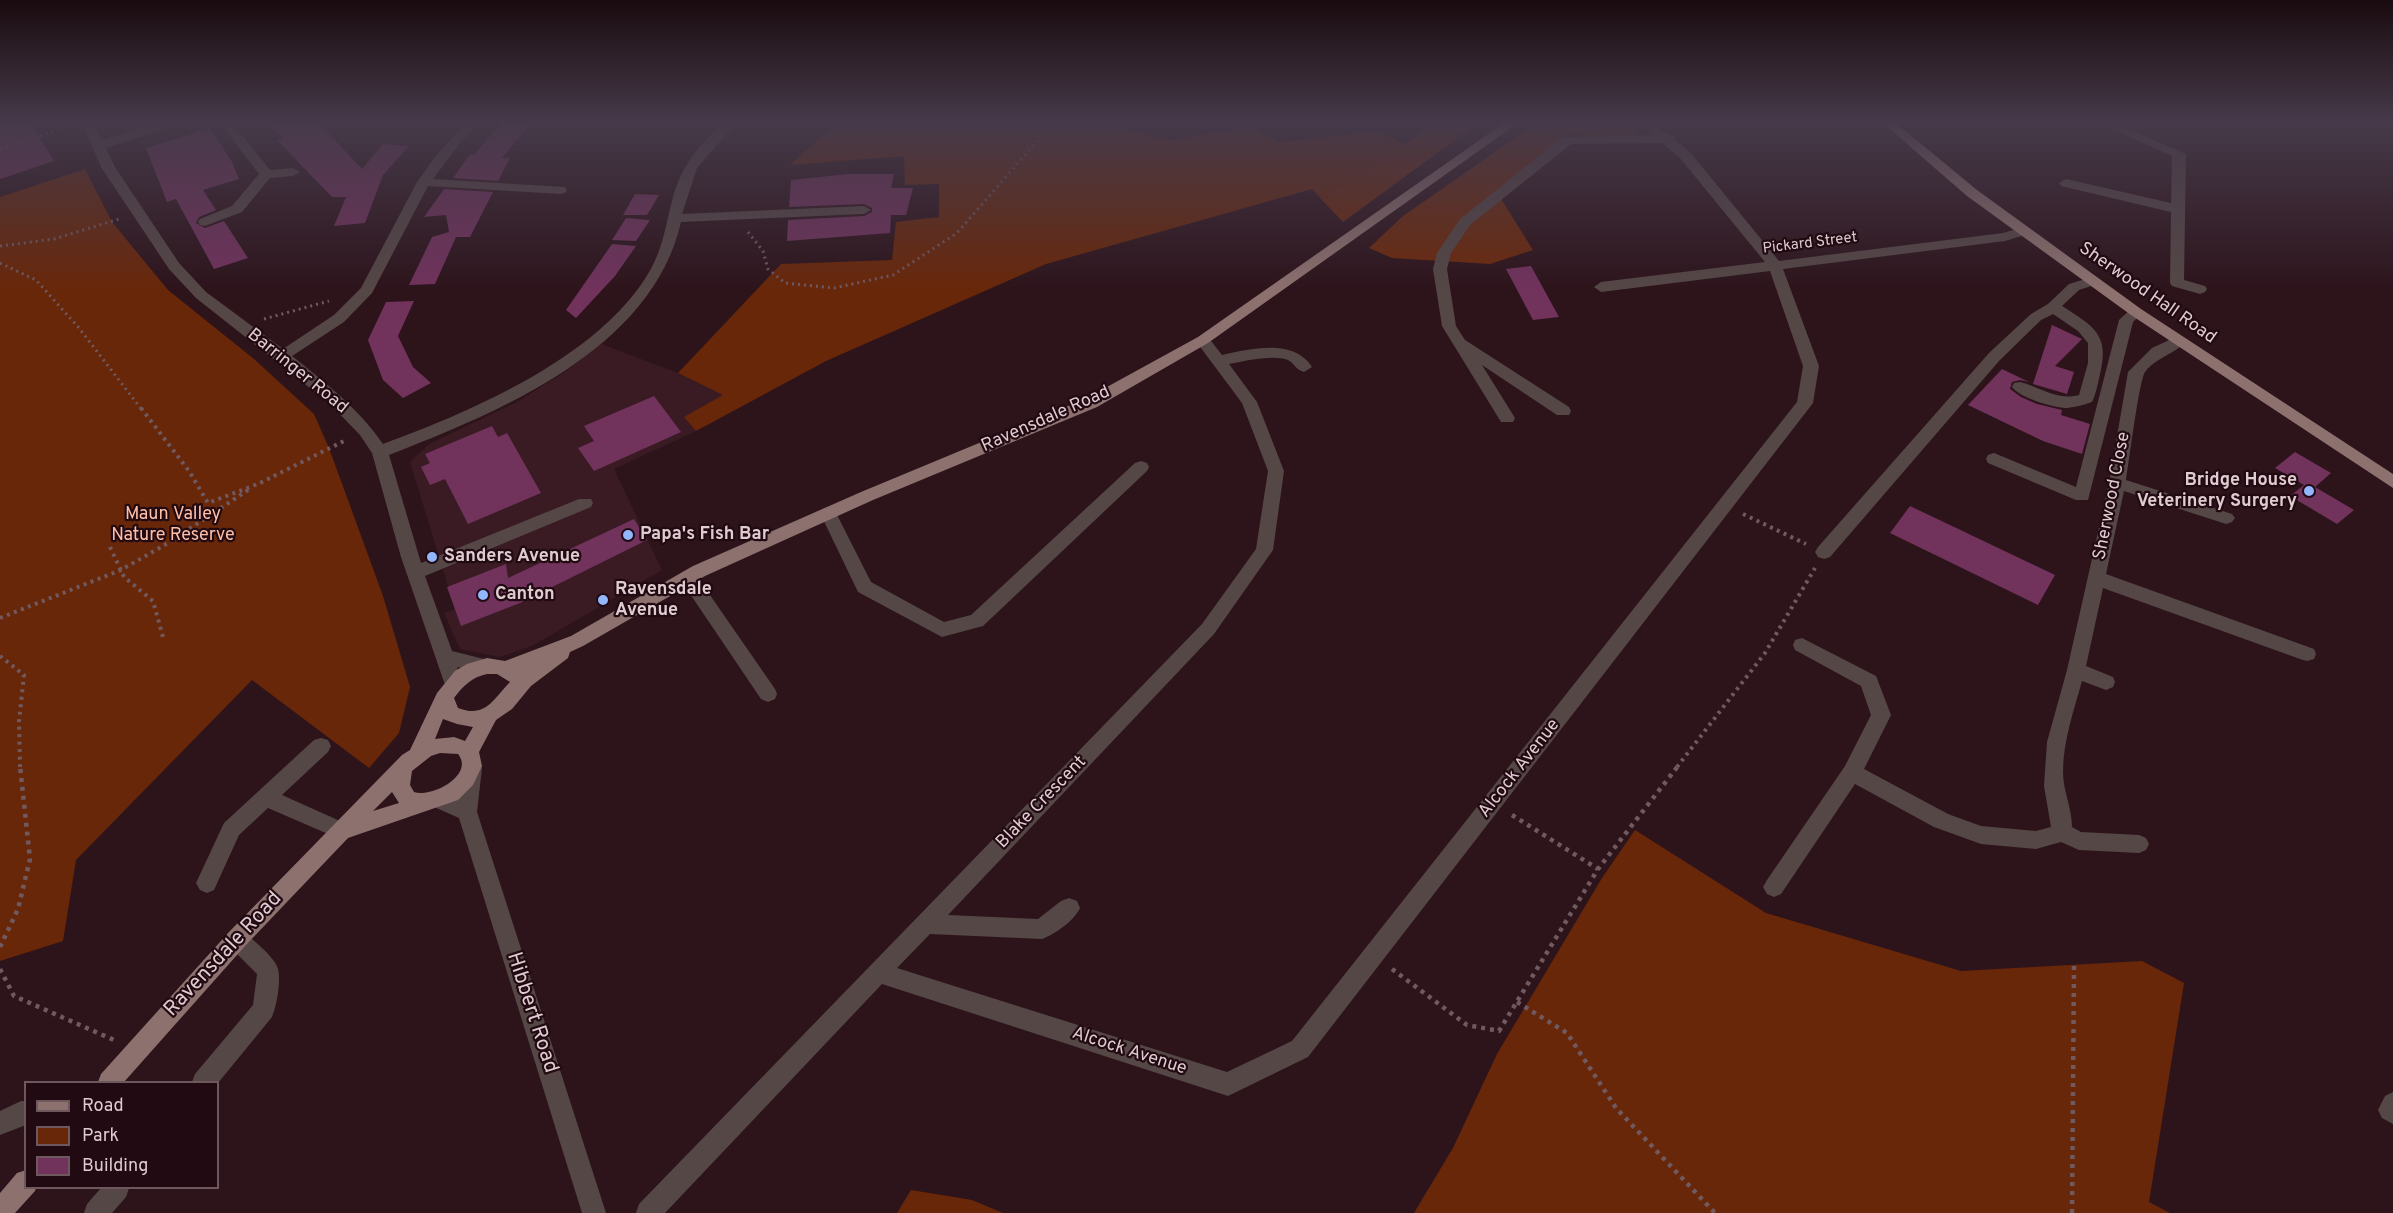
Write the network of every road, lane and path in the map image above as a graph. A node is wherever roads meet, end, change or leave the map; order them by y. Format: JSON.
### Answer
{"nodes":[{"id":1,"x":118,"y":180,"type":"edge"},
{"id":2,"x":261,"y":180,"type":"edge"},
{"id":3,"x":686,"y":180,"type":"edge"},
{"id":4,"x":1004,"y":180,"type":"edge"},
{"id":5,"x":1431,"y":180,"type":"edge"},
{"id":6,"x":1518,"y":180,"type":"edge"},
{"id":7,"x":1706,"y":180,"type":"edge"},
{"id":8,"x":1956,"y":180,"type":"edge"},
{"id":9,"x":2179,"y":180,"type":"edge"},
{"id":10,"x":424,"y":182,"type":"joint"},
{"id":11,"x":2066,"y":183,"type":"dead end"},
{"id":12,"x":560,"y":190,"type":"dead end"},
{"id":13,"x":2178,"y":209,"type":"junction"},
{"id":14,"x":864,"y":210,"type":"dead end"},
{"id":15,"x":137,"y":213,"type":"junction"},
{"id":16,"x":735,"y":216,"type":"junction"},
{"id":17,"x":676,"y":218,"type":"junction"},
{"id":18,"x":205,"y":222,"type":"dead end"},
{"id":19,"x":2023,"y":231,"type":"junction"},
{"id":20,"x":0,"y":246,"type":"edge"},
{"id":21,"x":0,"y":262,"type":"edge"},
{"id":22,"x":1775,"y":265,"type":"junction"},
{"id":23,"x":2092,"y":281,"type":"junction"},
{"id":24,"x":1601,"y":287,"type":"dead end"},
{"id":25,"x":2200,"y":289,"type":"dead end"},
{"id":26,"x":367,"y":290,"type":"junction"},
{"id":27,"x":2053,"y":307,"type":"junction"},
{"id":28,"x":2136,"y":312,"type":"junction"},
{"id":29,"x":240,"y":325,"type":"junction"},
{"id":30,"x":1203,"y":340,"type":"junction"},
{"id":31,"x":2178,"y":341,"type":"junction"},
{"id":32,"x":1460,"y":343,"type":"junction"},
{"id":33,"x":282,"y":356,"type":"junction"},
{"id":34,"x":1218,"y":361,"type":"junction"},
{"id":35,"x":1304,"y":367,"type":"dead end"},
{"id":36,"x":2020,"y":387,"type":"dead end"},
{"id":37,"x":1563,"y":411,"type":"dead end"},
{"id":38,"x":1507,"y":418,"type":"dead end"},
{"id":39,"x":366,"y":431,"type":"junction"},
{"id":40,"x":380,"y":452,"type":"junction"},
{"id":41,"x":1994,"y":459,"type":"dead end"},
{"id":42,"x":1141,"y":466,"type":"dead end"},
{"id":43,"x":2393,"y":482,"type":"edge"},
{"id":44,"x":2117,"y":483,"type":"junction"},
{"id":45,"x":258,"y":484,"type":"junction"},
{"id":46,"x":585,"y":503,"type":"dead end"},
{"id":47,"x":1724,"y":505,"type":"junction"},
{"id":48,"x":828,"y":513,"type":"junction"},
{"id":49,"x":2226,"y":518,"type":"dead end"},
{"id":50,"x":110,"y":547,"type":"dead end"},
{"id":51,"x":1824,"y":552,"type":"junction"},
{"id":52,"x":122,"y":570,"type":"junction"},
{"id":53,"x":416,"y":572,"type":"junction"},
{"id":54,"x":688,"y":577,"type":"junction"},
{"id":55,"x":2096,"y":578,"type":"junction"},
{"id":56,"x":0,"y":618,"type":"edge"},
{"id":57,"x":163,"y":637,"type":"dead end"},
{"id":58,"x":577,"y":641,"type":"junction"},
{"id":59,"x":1802,"y":645,"type":"dead end"},
{"id":60,"x":2307,"y":654,"type":"dead end"},
{"id":61,"x":0,"y":656,"type":"edge"},
{"id":62,"x":445,"y":657,"type":"junction"},
{"id":63,"x":484,"y":666,"type":"junction"},
{"id":64,"x":505,"y":669,"type":"junction"},
{"id":65,"x":2076,"y":670,"type":"junction"},
{"id":66,"x":2106,"y":682,"type":"dead end"},
{"id":67,"x":449,"y":690,"type":"junction"},
{"id":68,"x":513,"y":691,"type":"junction"},
{"id":69,"x":768,"y":694,"type":"dead end"},
{"id":70,"x":489,"y":715,"type":"junction"},
{"id":71,"x":321,"y":746,"type":"dead end"},
{"id":72,"x":419,"y":752,"type":"junction"},
{"id":73,"x":470,"y":760,"type":"junction"},
{"id":74,"x":402,"y":771,"type":"junction"},
{"id":75,"x":1852,"y":772,"type":"junction"},
{"id":76,"x":266,"y":797,"type":"junction"},
{"id":77,"x":433,"y":801,"type":"junction"},
{"id":78,"x":1493,"y":803,"type":"junction"},
{"id":79,"x":467,"y":812,"type":"junction"},
{"id":80,"x":342,"y":831,"type":"junction"},
{"id":81,"x":2061,"y":832,"type":"junction"},
{"id":82,"x":2139,"y":844,"type":"dead end"},
{"id":83,"x":1598,"y":869,"type":"junction"},
{"id":84,"x":207,"y":883,"type":"dead end"},
{"id":85,"x":1774,"y":887,"type":"dead end"},
{"id":86,"x":1069,"y":908,"type":"dead end"},
{"id":87,"x":925,"y":924,"type":"junction"},
{"id":88,"x":237,"y":939,"type":"junction"},
{"id":89,"x":0,"y":947,"type":"edge"},
{"id":90,"x":1374,"y":956,"type":"junction"},
{"id":91,"x":2074,"y":966,"type":"dead end"},
{"id":92,"x":0,"y":969,"type":"edge"},
{"id":93,"x":879,"y":973,"type":"junction"},
{"id":94,"x":1517,"y":1002,"type":"junction"},
{"id":95,"x":137,"y":1050,"type":"junction"},
{"id":96,"x":111,"y":1081,"type":"edge"},
{"id":97,"x":205,"y":1081,"type":"edge"},
{"id":98,"x":24,"y":1113,"type":"edge"},
{"id":99,"x":0,"y":1122,"type":"edge"},
{"id":100,"x":24,"y":1184,"type":"edge"},
{"id":101,"x":116,"y":1189,"type":"edge"},
{"id":102,"x":0,"y":1212,"type":"edge"},
{"id":103,"x":96,"y":1213,"type":"edge"},
{"id":104,"x":594,"y":1213,"type":"edge"},
{"id":105,"x":648,"y":1213,"type":"edge"},
{"id":106,"x":1715,"y":1213,"type":"edge"},
{"id":107,"x":2072,"y":1213,"type":"edge"}],
"edges":[{"from":1,"to":15,"type":"street","name":"Barringer Road"},
{"from":2,"to":18,"type":"street"},
{"from":3,"to":17,"type":"street"},
{"from":4,"to":16,"type":"path"},
{"from":5,"to":30,"type":"main road","name":"Ravensdale Road"},
{"from":6,"to":32,"type":"street"},
{"from":7,"to":22,"type":"street","name":"Alcock Avenue"},
{"from":8,"to":19,"type":"main road","name":"Sherwood Hall Road"},
{"from":9,"to":13,"type":"street"},
{"from":10,"to":12,"type":"street"},
{"from":10,"to":26,"type":"street"},
{"from":11,"to":13,"type":"street"},
{"from":13,"to":25,"type":"street"},
{"from":14,"to":16,"type":"street"},
{"from":15,"to":20,"type":"path"},
{"from":15,"to":29,"type":"street","name":"Barringer Road"},
{"from":16,"to":17,"type":"street"},
{"from":17,"to":40,"type":"street"},
{"from":19,"to":22,"type":"street","name":"Pickard Street"},
{"from":19,"to":23,"type":"main road","name":"Sherwood Hall Road"},
{"from":21,"to":45,"type":"path"},
{"from":22,"to":24,"type":"street","name":"Pickard Street"},
{"from":22,"to":47,"type":"street","name":"Alcock Avenue"},
{"from":23,"to":27,"type":"street"},
{"from":23,"to":28,"type":"main road","name":"Sherwood Hall Road"},
{"from":26,"to":29,"type":"path"},
{"from":26,"to":33,"type":"street"},
{"from":27,"to":36,"type":"street"},
{"from":27,"to":51,"type":"street"},
{"from":28,"to":31,"type":"main road","name":"Sherwood Hall Road"},
{"from":28,"to":41,"type":"street"},
{"from":29,"to":33,"type":"street","name":"Barringer Road"},
{"from":30,"to":34,"type":"street","name":"Blake Crescent"},
{"from":30,"to":48,"type":"main road","name":"Ravensdale Road"},
{"from":31,"to":43,"type":"main road","name":"Sherwood Hall Road"},
{"from":31,"to":44,"type":"street","name":"Sherwood Close"},
{"from":32,"to":37,"type":"street"},
{"from":32,"to":38,"type":"street"},
{"from":33,"to":39,"type":"street","name":"Barringer Road"},
{"from":34,"to":35,"type":"street"},
{"from":34,"to":87,"type":"street","name":"Blake Crescent"},
{"from":39,"to":40,"type":"street","name":"Barringer Road"},
{"from":39,"to":45,"type":"path"},
{"from":40,"to":53,"type":"street","name":"Barringer Road"},
{"from":42,"to":48,"type":"street"},
{"from":44,"to":49,"type":"street"},
{"from":44,"to":55,"type":"street","name":"Sherwood Close"},
{"from":45,"to":52,"type":"path"},
{"from":46,"to":53,"type":"street"},
{"from":47,"to":51,"type":"path"},
{"from":47,"to":78,"type":"street","name":"Alcock Avenue"},
{"from":48,"to":54,"type":"main road","name":"Ravensdale Road"},
{"from":50,"to":52,"type":"path"},
{"from":51,"to":83,"type":"path"},
{"from":52,"to":56,"type":"path"},
{"from":52,"to":57,"type":"path"},
{"from":53,"to":62,"type":"street","name":"Barringer Road"},
{"from":54,"to":58,"type":"main road","name":"Ravensdale Road"},
{"from":54,"to":69,"type":"street"},
{"from":55,"to":60,"type":"street"},
{"from":55,"to":65,"type":"street","name":"Sherwood Close"},
{"from":58,"to":64,"type":"main road","name":"Ravensdale Road"},
{"from":58,"to":68,"type":"main road","name":"Ravensdale Road"},
{"from":59,"to":75,"type":"street"},
{"from":61,"to":89,"type":"path"},
{"from":62,"to":63,"type":"street"},
{"from":62,"to":67,"type":"street","name":"Barringer Road"},
{"from":63,"to":64,"type":"main road","name":"Ravensdale Road"},
{"from":63,"to":67,"type":"main road"},
{"from":64,"to":68,"type":"main road"},
{"from":65,"to":66,"type":"street"},
{"from":65,"to":81,"type":"street","name":"Sherwood Close"},
{"from":67,"to":70,"type":"main road"},
{"from":67,"to":72,"type":"main road","name":"Ravensdale Road"},
{"from":68,"to":70,"type":"main road","name":"Ravensdale Road"},
{"from":70,"to":73,"type":"main road","name":"Ravensdale Road"},
{"from":71,"to":76,"type":"street"},
{"from":72,"to":73,"type":"main road"},
{"from":72,"to":74,"type":"main road","name":"Ravensdale Road"},
{"from":73,"to":77,"type":"main road","name":"Ravensdale Road"},
{"from":73,"to":79,"type":"street","name":"Hibbert Road"},
{"from":74,"to":77,"type":"main road"},
{"from":74,"to":80,"type":"main road","name":"Ravensdale Road"},
{"from":75,"to":81,"type":"street"},
{"from":75,"to":85,"type":"street"},
{"from":76,"to":80,"type":"street"},
{"from":76,"to":84,"type":"street"},
{"from":77,"to":79,"type":"street"},
{"from":77,"to":80,"type":"main road","name":"Ravensdale Road"},
{"from":78,"to":83,"type":"path"},
{"from":78,"to":90,"type":"street","name":"Alcock Avenue"},
{"from":79,"to":104,"type":"street","name":"Hibbert Road"},
{"from":80,"to":88,"type":"main road","name":"Ravensdale Road"},
{"from":81,"to":82,"type":"street"},
{"from":83,"to":94,"type":"path"},
{"from":86,"to":87,"type":"street"},
{"from":87,"to":93,"type":"street","name":"Blake Crescent"},
{"from":88,"to":95,"type":"main road","name":"Ravensdale Road"},
{"from":88,"to":97,"type":"street"},
{"from":90,"to":93,"type":"street","name":"Alcock Avenue"},
{"from":90,"to":94,"type":"path"},
{"from":91,"to":107,"type":"path"},
{"from":92,"to":95,"type":"path"},
{"from":93,"to":105,"type":"street","name":"Blake Crescent"},
{"from":94,"to":106,"type":"path"},
{"from":95,"to":96,"type":"main road","name":"Ravensdale Road"},
{"from":98,"to":99,"type":"street"},
{"from":100,"to":102,"type":"main road"},
{"from":101,"to":103,"type":"street"}]}
